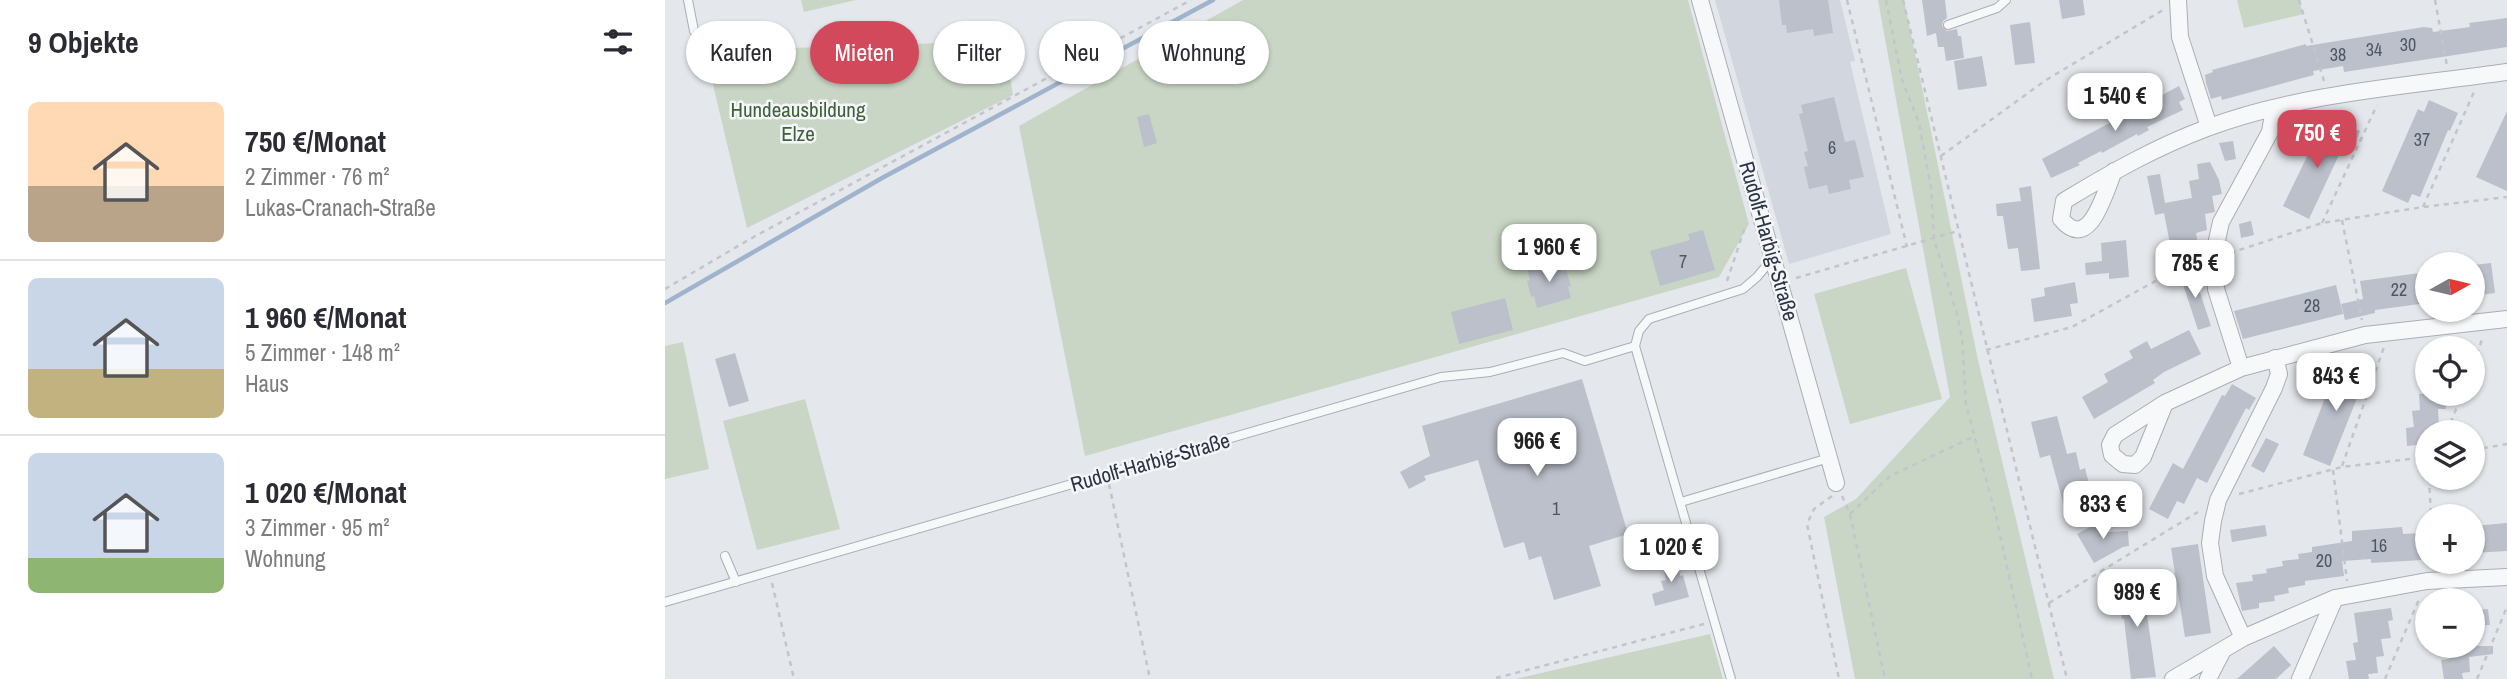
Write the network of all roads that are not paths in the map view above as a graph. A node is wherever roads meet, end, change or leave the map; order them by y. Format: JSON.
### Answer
{"nodes":[{"id":1,"x":688,"y":0,"type":"edge"},
{"id":2,"x":1700,"y":0,"type":"edge"},
{"id":3,"x":2007,"y":0,"type":"edge"},
{"id":4,"x":2178,"y":1,"type":"edge"},
{"id":5,"x":692,"y":21,"type":"edge"},
{"id":6,"x":1948,"y":26,"type":"dead end"},
{"id":7,"x":2507,"y":72,"type":"edge"},
{"id":8,"x":2274,"y":108,"type":"junction"},
{"id":9,"x":2209,"y":127,"type":"junction"},
{"id":10,"x":2114,"y":171,"type":"dead end"},
{"id":11,"x":1774,"y":257,"type":"junction"},
{"id":12,"x":2507,"y":319,"type":"edge"},
{"id":13,"x":1636,"y":346,"type":"junction"},
{"id":14,"x":2275,"y":358,"type":"junction"},
{"id":15,"x":2241,"y":368,"type":"junction"},
{"id":16,"x":2165,"y":403,"type":"dead end"},
{"id":17,"x":1829,"y":458,"type":"junction"},
{"id":18,"x":1836,"y":483,"type":"road end"},
{"id":19,"x":1681,"y":502,"type":"junction"},
{"id":20,"x":725,"y":556,"type":"dead end"},
{"id":21,"x":2507,"y":577,"type":"edge"},
{"id":22,"x":736,"y":582,"type":"junction"},
{"id":23,"x":2342,"y":597,"type":"junction"},
{"id":24,"x":665,"y":602,"type":"edge"},
{"id":25,"x":2243,"y":639,"type":"junction"},
{"id":26,"x":2223,"y":650,"type":"junction"},
{"id":27,"x":1731,"y":679,"type":"edge"},
{"id":28,"x":2173,"y":679,"type":"edge"},
{"id":29,"x":2208,"y":679,"type":"edge"},
{"id":30,"x":2300,"y":679,"type":"edge"}],
"edges":[{"from":1,"to":5,"type":"lane"},
{"from":2,"to":11,"type":"street","name":"Rudolf-Harbig-Straße"},
{"from":3,"to":6,"type":"lane"},
{"from":4,"to":9,"type":"street"},
{"from":7,"to":8,"type":"street"},
{"from":8,"to":9,"type":"street"},
{"from":8,"to":15,"type":"street"},
{"from":9,"to":10,"type":"street"},
{"from":11,"to":13,"type":"lane"},
{"from":11,"to":17,"type":"street","name":"Rudolf-Harbig-Straße"},
{"from":12,"to":14,"type":"street"},
{"from":13,"to":19,"type":"lane"},
{"from":13,"to":22,"type":"lane","name":"Rudolf-Harbig-Straße"},
{"from":14,"to":15,"type":"street"},
{"from":14,"to":25,"type":"street"},
{"from":15,"to":16,"type":"street"},
{"from":17,"to":18,"type":"street","name":"Rudolf-Harbig-Straße"},
{"from":17,"to":19,"type":"lane"},
{"from":19,"to":27,"type":"lane"},
{"from":20,"to":22,"type":"lane"},
{"from":21,"to":23,"type":"street"},
{"from":22,"to":24,"type":"lane","name":"Rudolf-Harbig-Straße"},
{"from":23,"to":25,"type":"street"},
{"from":23,"to":30,"type":"street"},
{"from":25,"to":26,"type":"street"},
{"from":26,"to":28,"type":"street"},
{"from":26,"to":29,"type":"street"}]}
